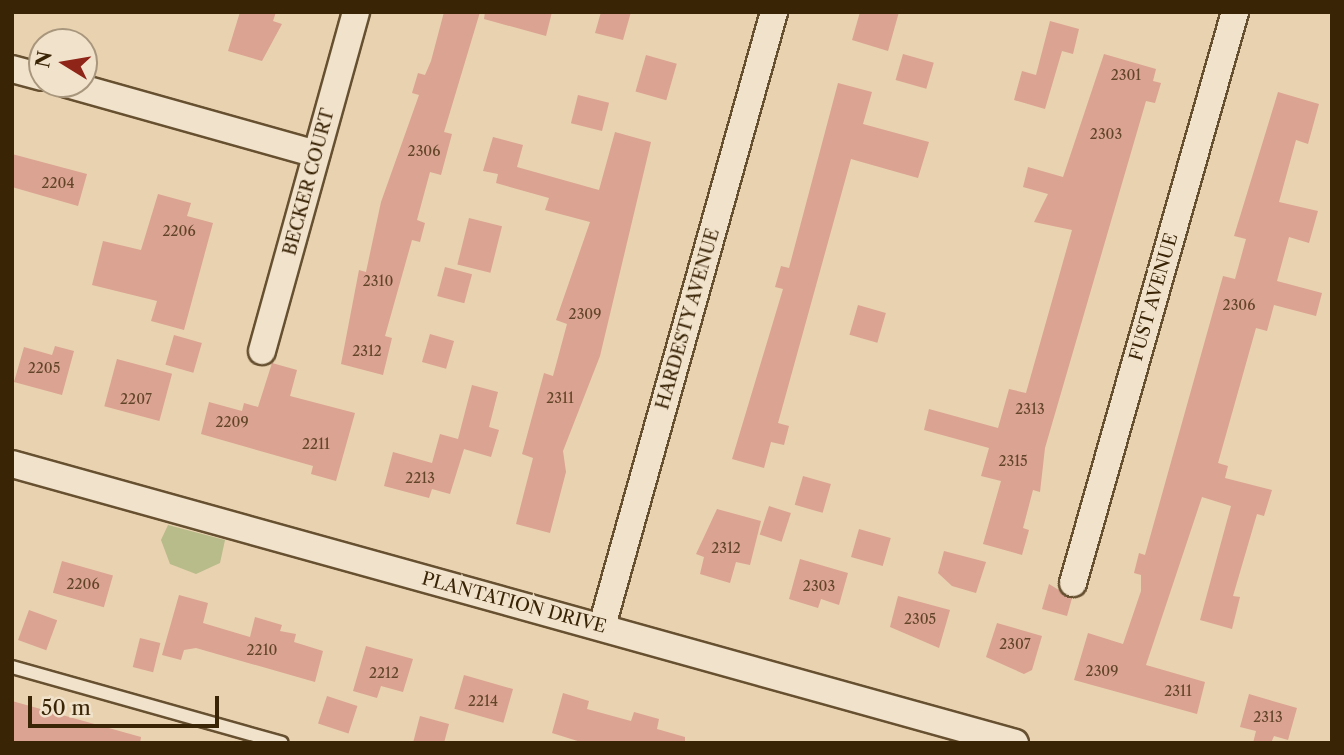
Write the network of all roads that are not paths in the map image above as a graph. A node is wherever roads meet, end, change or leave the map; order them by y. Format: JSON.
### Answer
{"nodes":[{"id":1,"x":356,"y":12,"type":"edge"},
{"id":2,"x":774,"y":12,"type":"edge"},
{"id":3,"x":1234,"y":12,"type":"edge"},
{"id":4,"x":98,"y":93,"type":"edge"},
{"id":5,"x":316,"y":154,"type":"junction"},
{"id":6,"x":262,"y":352,"type":"dead end"},
{"id":7,"x":12,"y":464,"type":"edge"},
{"id":8,"x":1073,"y":583,"type":"dead end"},
{"id":9,"x":602,"y":626,"type":"junction"},
{"id":10,"x":12,"y":667,"type":"edge"},
{"id":11,"x":282,"y":743,"type":"edge"},
{"id":12,"x":1015,"y":743,"type":"edge"}],
"edges":[{"from":1,"to":5,"type":"street","name":"BECKER COURT"},
{"from":2,"to":9,"type":"street","name":"HARDESTY AVENUE"},
{"from":3,"to":8,"type":"street","name":"FUST AVENUE"},
{"from":4,"to":5,"type":"street"},
{"from":5,"to":6,"type":"street","name":"BECKER COURT"},
{"from":7,"to":9,"type":"street","name":"PLANTATION DRIVE"},
{"from":9,"to":12,"type":"street","name":"PLANTATION DRIVE"},
{"from":10,"to":11,"type":"lane"}]}
